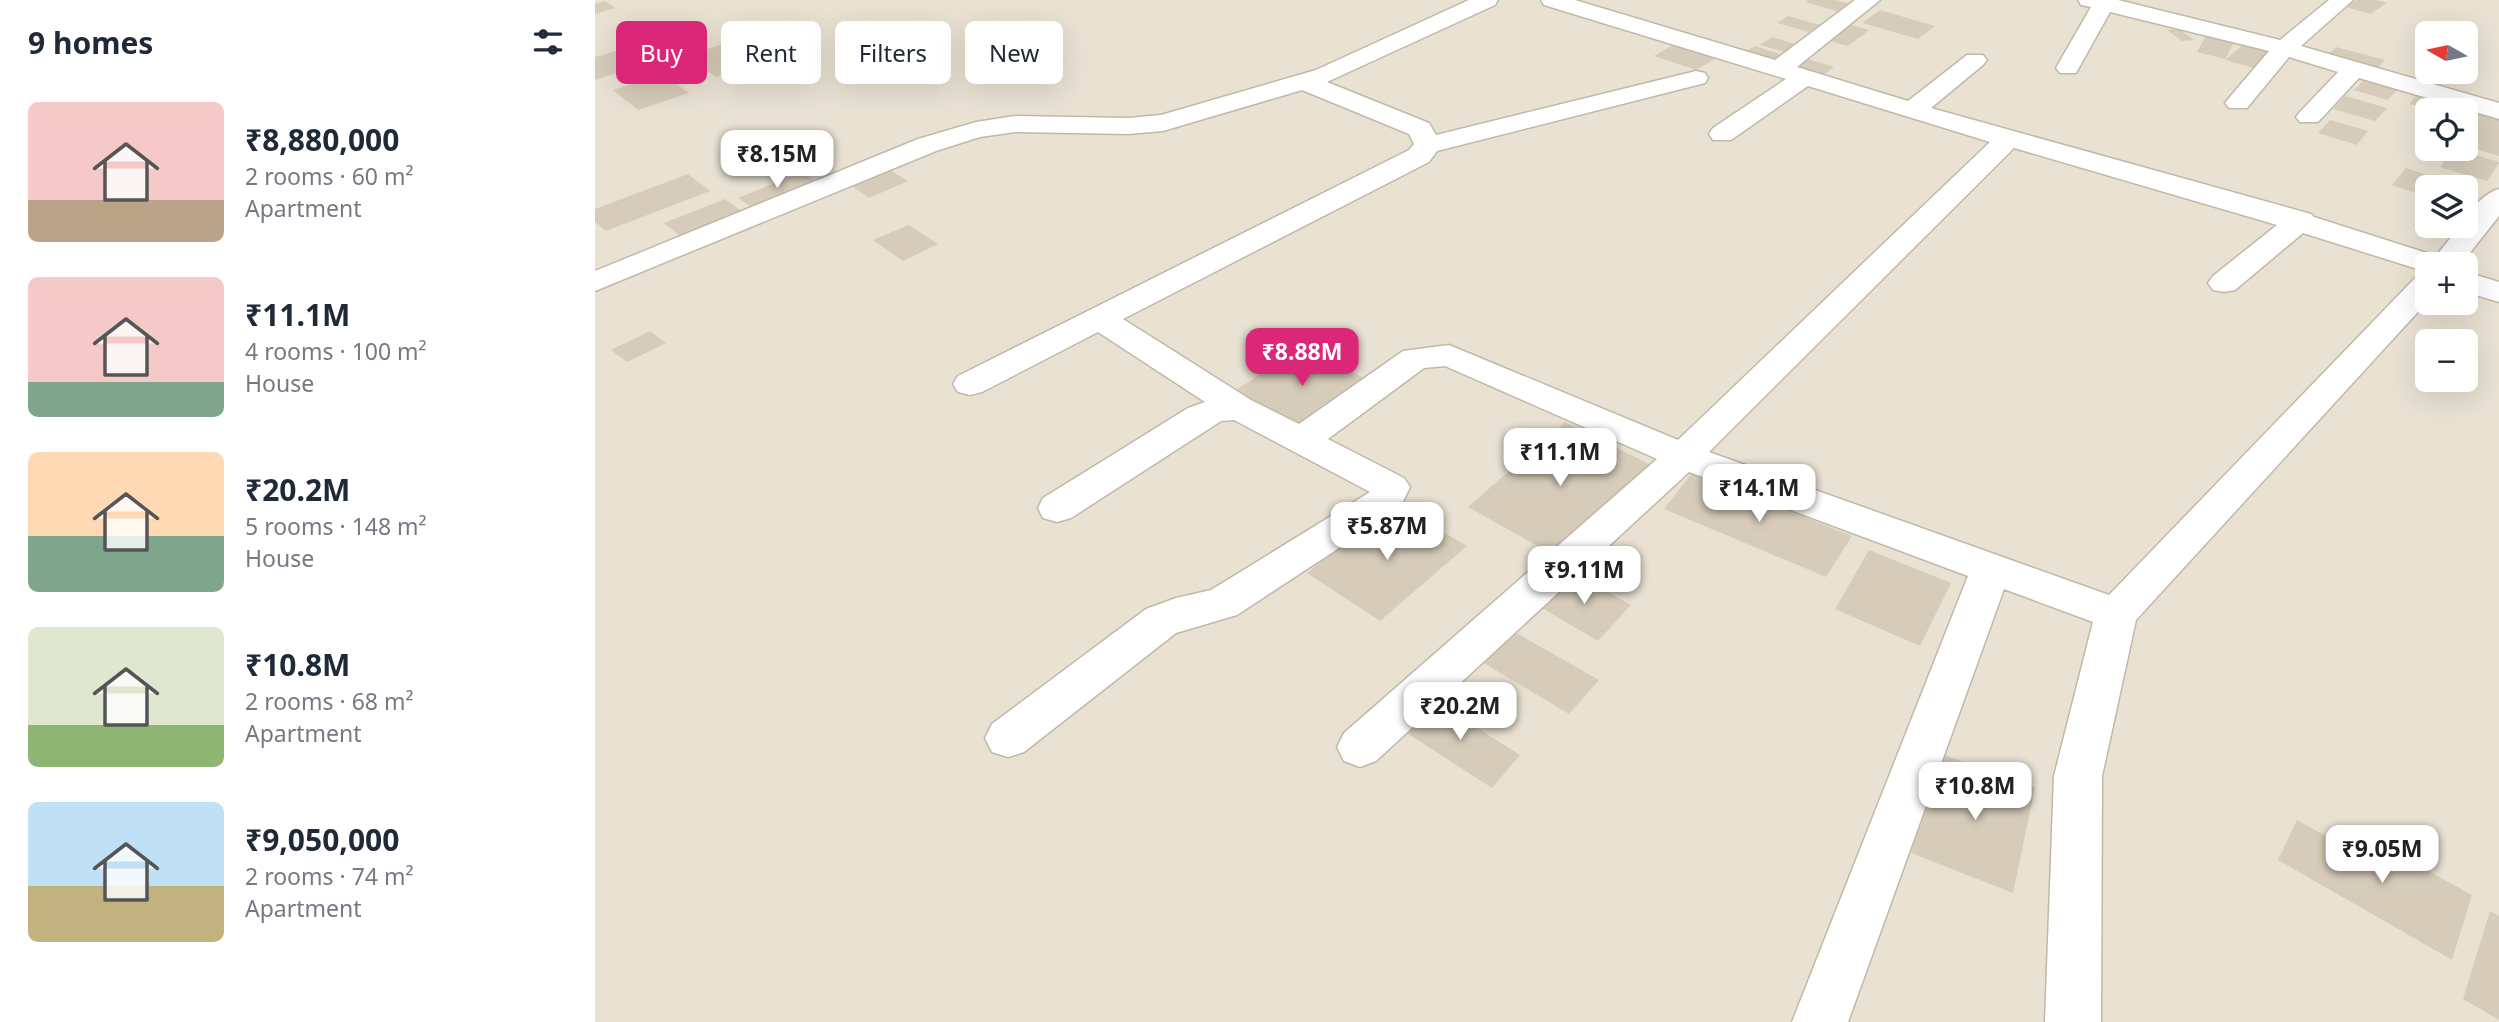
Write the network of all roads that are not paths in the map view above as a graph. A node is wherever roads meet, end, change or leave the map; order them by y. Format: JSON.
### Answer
{"nodes":[{"id":1,"x":1487,"y":0,"type":"edge"},
{"id":2,"x":1552,"y":0,"type":"edge"},
{"id":3,"x":1869,"y":0,"type":"edge"},
{"id":4,"x":2342,"y":0,"type":"edge"},
{"id":5,"x":2097,"y":2,"type":"edge"},
{"id":6,"x":2284,"y":48,"type":"junction"},
{"id":7,"x":1975,"y":60,"type":"dead end"},
{"id":8,"x":2068,"y":68,"type":"dead end"},
{"id":9,"x":1779,"y":69,"type":"junction"},
{"id":10,"x":2354,"y":69,"type":"junction"},
{"id":11,"x":1805,"y":77,"type":"junction"},
{"id":12,"x":1696,"y":78,"type":"dead end"},
{"id":13,"x":1303,"y":81,"type":"junction"},
{"id":14,"x":2238,"y":103,"type":"dead end"},
{"id":15,"x":1913,"y":110,"type":"junction"},
{"id":16,"x":2499,"y":111,"type":"edge"},
{"id":17,"x":2309,"y":117,"type":"dead end"},
{"id":18,"x":1722,"y":134,"type":"dead end"},
{"id":19,"x":2008,"y":139,"type":"junction"},
{"id":20,"x":1428,"y":145,"type":"junction"},
{"id":21,"x":2499,"y":197,"type":"edge"},
{"id":22,"x":2301,"y":220,"type":"junction"},
{"id":23,"x":2455,"y":252,"type":"edge"},
{"id":24,"x":2415,"y":259,"type":"edge"},
{"id":25,"x":595,"y":282,"type":"edge"},
{"id":26,"x":2224,"y":283,"type":"dead end"},
{"id":27,"x":2478,"y":285,"type":"edge"},
{"id":28,"x":2499,"y":293,"type":"edge"},
{"id":29,"x":2415,"y":297,"type":"edge"},
{"id":30,"x":1100,"y":318,"type":"junction"},
{"id":31,"x":970,"y":384,"type":"dead end"},
{"id":32,"x":1239,"y":408,"type":"junction"},
{"id":33,"x":1302,"y":440,"type":"junction"},
{"id":34,"x":1683,"y":456,"type":"junction"},
{"id":35,"x":1057,"y":508,"type":"dead end"},
{"id":36,"x":1991,"y":568,"type":"junction"},
{"id":37,"x":2116,"y":614,"type":"junction"},
{"id":38,"x":1008,"y":738,"type":"dead end"},
{"id":39,"x":1360,"y":747,"type":"dead end"},
{"id":40,"x":1820,"y":1022,"type":"edge"},
{"id":41,"x":2073,"y":1022,"type":"edge"}],
"edges":[{"from":1,"to":13,"type":"street"},
{"from":2,"to":9,"type":"street"},
{"from":3,"to":9,"type":"street"},
{"from":4,"to":6,"type":"street"},
{"from":5,"to":6,"type":"street"},
{"from":5,"to":8,"type":"street"},
{"from":6,"to":10,"type":"street"},
{"from":6,"to":14,"type":"street"},
{"from":7,"to":15,"type":"street"},
{"from":9,"to":11,"type":"street"},
{"from":10,"to":16,"type":"street"},
{"from":10,"to":17,"type":"street"},
{"from":11,"to":15,"type":"street"},
{"from":11,"to":18,"type":"street"},
{"from":12,"to":20,"type":"street"},
{"from":13,"to":20,"type":"street"},
{"from":13,"to":25,"type":"street"},
{"from":15,"to":19,"type":"street"},
{"from":19,"to":22,"type":"street"},
{"from":19,"to":34,"type":"street"},
{"from":20,"to":30,"type":"street"},
{"from":21,"to":23,"type":"street"},
{"from":22,"to":24,"type":"street"},
{"from":22,"to":26,"type":"street"},
{"from":27,"to":28,"type":"street"},
{"from":29,"to":37,"type":"street"},
{"from":30,"to":31,"type":"street"},
{"from":30,"to":32,"type":"street"},
{"from":32,"to":33,"type":"street"},
{"from":32,"to":35,"type":"street"},
{"from":33,"to":34,"type":"street"},
{"from":33,"to":38,"type":"street"},
{"from":34,"to":36,"type":"street"},
{"from":34,"to":39,"type":"street"},
{"from":36,"to":37,"type":"street"},
{"from":36,"to":40,"type":"street"},
{"from":37,"to":41,"type":"street"}]}
